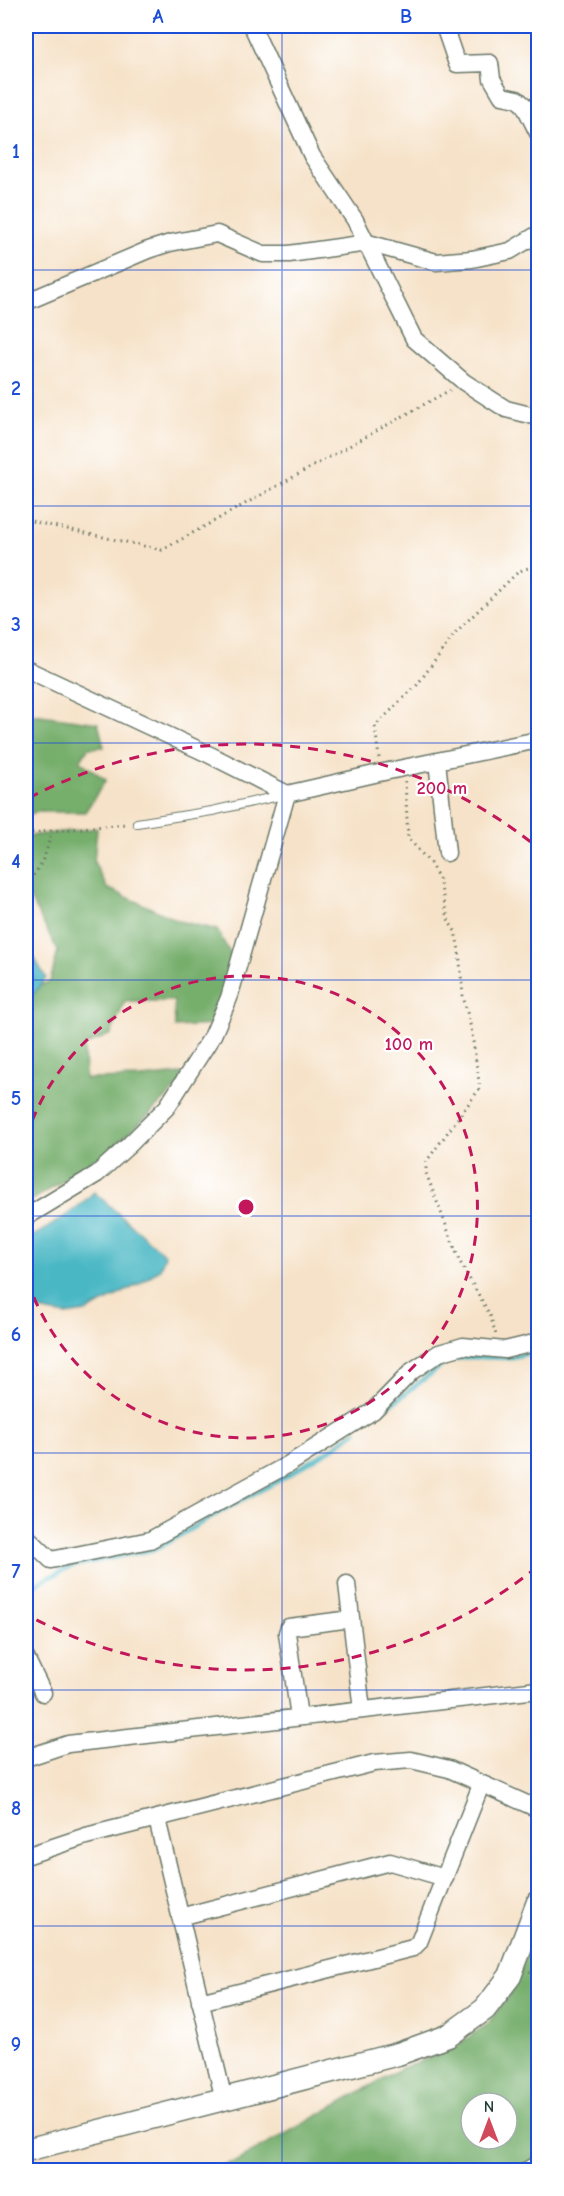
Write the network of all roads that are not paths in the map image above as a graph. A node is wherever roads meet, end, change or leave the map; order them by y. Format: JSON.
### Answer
{"nodes":[{"id":1,"x":252,"y":26,"type":"edge"},
{"id":2,"x":444,"y":26,"type":"edge"},
{"id":3,"x":538,"y":133,"type":"edge"},
{"id":4,"x":538,"y":234,"type":"edge"},
{"id":5,"x":368,"y":243,"type":"junction"},
{"id":6,"x":26,"y":302,"type":"edge"},
{"id":7,"x":538,"y":417,"type":"edge"},
{"id":8,"x":26,"y":669,"type":"edge"},
{"id":9,"x":538,"y":740,"type":"edge"},
{"id":10,"x":437,"y":761,"type":"junction"},
{"id":11,"x":287,"y":794,"type":"junction"},
{"id":12,"x":137,"y":823,"type":"road end"},
{"id":13,"x":447,"y":853,"type":"dead end"},
{"id":14,"x":26,"y":1216,"type":"edge"},
{"id":15,"x":538,"y":1342,"type":"edge"},
{"id":16,"x":26,"y":1536,"type":"edge"},
{"id":17,"x":347,"y":1584,"type":"dead end"},
{"id":18,"x":351,"y":1619,"type":"junction"},
{"id":19,"x":26,"y":1658,"type":"edge"},
{"id":20,"x":538,"y":1690,"type":"edge"},
{"id":21,"x":44,"y":1693,"type":"dead end"},
{"id":22,"x":362,"y":1710,"type":"junction"},
{"id":23,"x":299,"y":1717,"type":"junction"},
{"id":24,"x":26,"y":1758,"type":"edge"},
{"id":25,"x":481,"y":1785,"type":"junction"},
{"id":26,"x":538,"y":1809,"type":"edge"},
{"id":27,"x":157,"y":1818,"type":"junction"},
{"id":28,"x":26,"y":1856,"type":"edge"},
{"id":29,"x":445,"y":1878,"type":"junction"},
{"id":30,"x":538,"y":1902,"type":"edge"},
{"id":31,"x":180,"y":1917,"type":"junction"},
{"id":32,"x":200,"y":2002,"type":"junction"},
{"id":33,"x":224,"y":2100,"type":"junction"},
{"id":34,"x":26,"y":2150,"type":"edge"},
{"id":35,"x":538,"y":2164,"type":"edge"},
{"id":36,"x":527,"y":2170,"type":"edge"}],
"edges":[{"from":1,"to":5,"type":"street"},
{"from":2,"to":3,"type":"street"},
{"from":4,"to":5,"type":"street"},
{"from":5,"to":6,"type":"street"},
{"from":5,"to":7,"type":"street"},
{"from":8,"to":11,"type":"street"},
{"from":9,"to":10,"type":"street"},
{"from":10,"to":11,"type":"street"},
{"from":10,"to":13,"type":"street"},
{"from":11,"to":12,"type":"lane"},
{"from":11,"to":14,"type":"street"},
{"from":15,"to":16,"type":"street"},
{"from":17,"to":18,"type":"street"},
{"from":18,"to":22,"type":"street"},
{"from":18,"to":23,"type":"street"},
{"from":19,"to":21,"type":"street"},
{"from":20,"to":22,"type":"street"},
{"from":22,"to":23,"type":"street"},
{"from":23,"to":24,"type":"street"},
{"from":25,"to":26,"type":"street"},
{"from":25,"to":27,"type":"street"},
{"from":25,"to":29,"type":"street"},
{"from":27,"to":28,"type":"street"},
{"from":27,"to":31,"type":"street"},
{"from":29,"to":31,"type":"street"},
{"from":29,"to":32,"type":"street"},
{"from":30,"to":33,"type":"street"},
{"from":31,"to":32,"type":"street"},
{"from":32,"to":33,"type":"street"},
{"from":33,"to":34,"type":"street"},
{"from":35,"to":36,"type":"street"}]}
